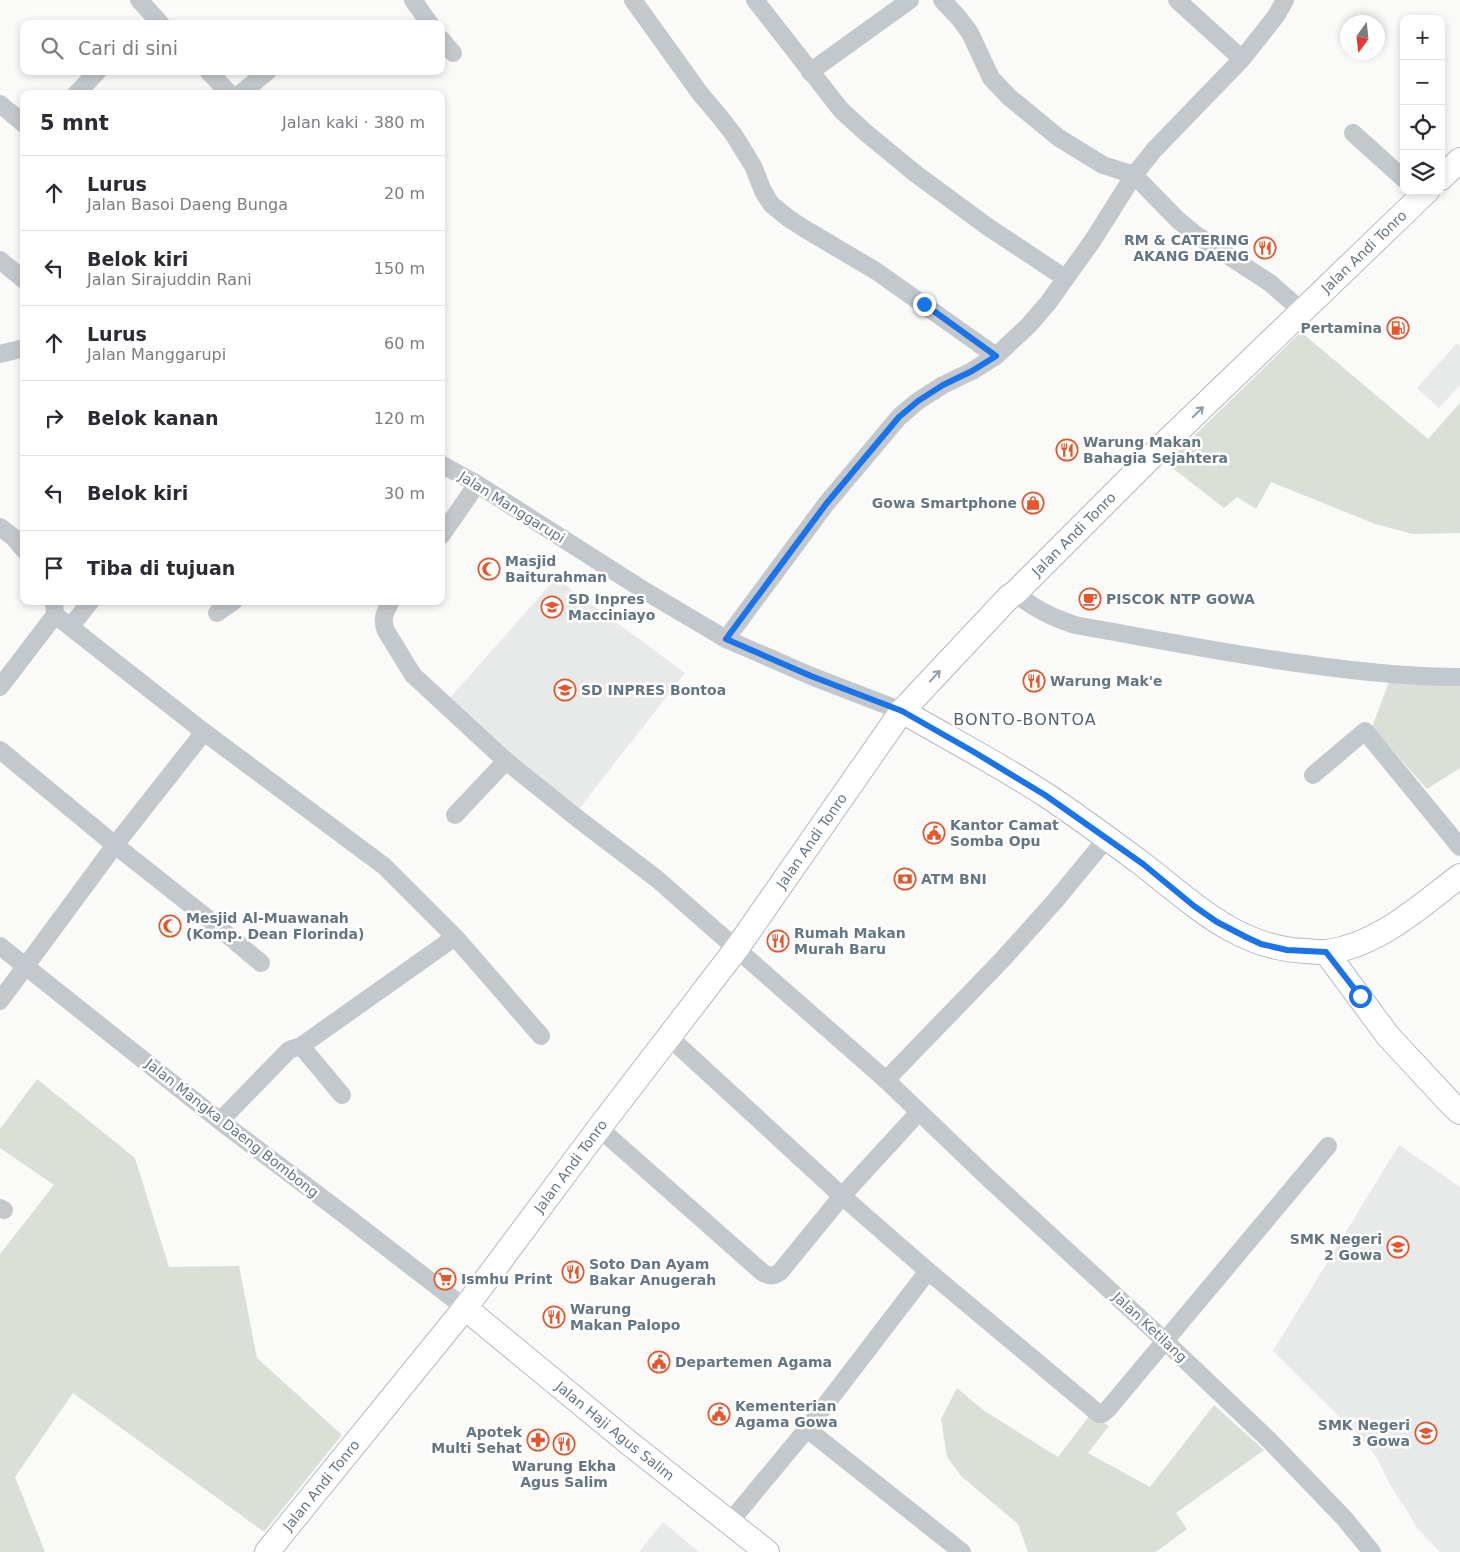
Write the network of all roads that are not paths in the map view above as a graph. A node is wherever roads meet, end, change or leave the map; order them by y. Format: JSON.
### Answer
{"nodes":[{"id":1,"x":139,"y":0,"type":"edge"},
{"id":2,"x":413,"y":0,"type":"edge"},
{"id":3,"x":633,"y":0,"type":"edge"},
{"id":4,"x":755,"y":0,"type":"edge"},
{"id":5,"x":910,"y":0,"type":"edge"},
{"id":6,"x":942,"y":0,"type":"edge"},
{"id":7,"x":1178,"y":0,"type":"edge"},
{"id":8,"x":1285,"y":0,"type":"edge"},
{"id":9,"x":151,"y":20,"type":"edge"},
{"id":10,"x":427,"y":20,"type":"edge"},
{"id":11,"x":445,"y":43,"type":"edge"},
{"id":12,"x":452,"y":53,"type":"dead end"},
{"id":13,"x":1242,"y":59,"type":"junction"},
{"id":14,"x":810,"y":72,"type":"junction"},
{"id":15,"x":94,"y":75,"type":"edge"},
{"id":16,"x":212,"y":75,"type":"edge"},
{"id":17,"x":263,"y":75,"type":"edge"},
{"id":18,"x":80,"y":90,"type":"edge"},
{"id":19,"x":226,"y":90,"type":"edge"},
{"id":20,"x":245,"y":90,"type":"edge"},
{"id":21,"x":0,"y":104,"type":"edge"},
{"id":22,"x":20,"y":121,"type":"edge"},
{"id":23,"x":1353,"y":133,"type":"dead end"},
{"id":24,"x":1460,"y":160,"type":"edge"},
{"id":25,"x":1445,"y":174,"type":"edge"},
{"id":26,"x":1134,"y":175,"type":"junction"},
{"id":27,"x":1400,"y":175,"type":"edge"},
{"id":28,"x":1420,"y":195,"type":"edge"},
{"id":29,"x":0,"y":260,"type":"edge"},
{"id":30,"x":20,"y":277,"type":"edge"},
{"id":31,"x":1064,"y":278,"type":"junction"},
{"id":32,"x":1302,"y":311,"type":"junction"},
{"id":33,"x":20,"y":349,"type":"edge"},
{"id":34,"x":0,"y":354,"type":"edge"},
{"id":35,"x":996,"y":356,"type":"junction"},
{"id":36,"x":445,"y":466,"type":"edge"},
{"id":37,"x":478,"y":484,"type":"junction"},
{"id":38,"x":0,"y":527,"type":"edge"},
{"id":39,"x":445,"y":530,"type":"edge"},
{"id":40,"x":20,"y":546,"type":"edge"},
{"id":41,"x":1014,"y":593,"type":"junction"},
{"id":42,"x":88,"y":605,"type":"edge"},
{"id":43,"x":228,"y":605,"type":"edge"},
{"id":44,"x":389,"y":605,"type":"edge"},
{"id":45,"x":54,"y":608,"type":"edge"},
{"id":46,"x":217,"y":613,"type":"dead end"},
{"id":47,"x":71,"y":626,"type":"junction"},
{"id":48,"x":726,"y":639,"type":"junction"},
{"id":49,"x":1460,"y":676,"type":"edge"},
{"id":50,"x":0,"y":688,"type":"edge"},
{"id":51,"x":902,"y":711,"type":"junction"},
{"id":52,"x":204,"y":732,"type":"junction"},
{"id":53,"x":0,"y":750,"type":"edge"},
{"id":54,"x":506,"y":761,"type":"junction"},
{"id":55,"x":1313,"y":775,"type":"dead end"},
{"id":56,"x":455,"y":815,"type":"dead end"},
{"id":57,"x":1107,"y":838,"type":"junction"},
{"id":58,"x":115,"y":845,"type":"junction"},
{"id":59,"x":1460,"y":846,"type":"edge"},
{"id":60,"x":1460,"y":876,"type":"edge"},
{"id":61,"x":455,"y":937,"type":"junction"},
{"id":62,"x":0,"y":946,"type":"edge"},
{"id":63,"x":737,"y":948,"type":"junction"},
{"id":64,"x":1326,"y":952,"type":"junction"},
{"id":65,"x":261,"y":964,"type":"dead end"},
{"id":66,"x":26,"y":967,"type":"junction"},
{"id":67,"x":0,"y":1001,"type":"edge"},
{"id":68,"x":541,"y":1036,"type":"dead end"},
{"id":69,"x":669,"y":1037,"type":"junction"},
{"id":70,"x":301,"y":1046,"type":"junction"},
{"id":71,"x":886,"y":1080,"type":"junction"},
{"id":72,"x":342,"y":1096,"type":"dead end"},
{"id":73,"x":919,"y":1112,"type":"junction"},
{"id":74,"x":1460,"y":1112,"type":"edge"},
{"id":75,"x":220,"y":1121,"type":"junction"},
{"id":76,"x":599,"y":1128,"type":"junction"},
{"id":77,"x":1328,"y":1146,"type":"dead end"},
{"id":78,"x":842,"y":1196,"type":"junction"},
{"id":79,"x":928,"y":1271,"type":"junction"},
{"id":80,"x":464,"y":1308,"type":"junction"},
{"id":81,"x":1166,"y":1342,"type":"junction"},
{"id":82,"x":807,"y":1429,"type":"junction"},
{"id":83,"x":729,"y":1523,"type":"junction"},
{"id":84,"x":267,"y":1552,"type":"edge"},
{"id":85,"x":766,"y":1552,"type":"edge"},
{"id":86,"x":962,"y":1552,"type":"edge"},
{"id":87,"x":1372,"y":1552,"type":"edge"}],
"edges":[{"from":1,"to":9,"type":"street"},
{"from":2,"to":10,"type":"street"},
{"from":3,"to":35,"type":"street"},
{"from":4,"to":14,"type":"street"},
{"from":5,"to":14,"type":"street"},
{"from":6,"to":26,"type":"street"},
{"from":7,"to":13,"type":"street"},
{"from":8,"to":13,"type":"street"},
{"from":11,"to":12,"type":"street"},
{"from":13,"to":26,"type":"street"},
{"from":14,"to":31,"type":"street"},
{"from":15,"to":18,"type":"street"},
{"from":16,"to":19,"type":"street"},
{"from":17,"to":20,"type":"street"},
{"from":21,"to":22,"type":"street"},
{"from":23,"to":27,"type":"street"},
{"from":24,"to":25,"type":"street"},
{"from":26,"to":31,"type":"street"},
{"from":26,"to":32,"type":"street"},
{"from":28,"to":32,"type":"street","name":"Jalan Andi Tonro"},
{"from":29,"to":30,"type":"street"},
{"from":31,"to":35,"type":"street"},
{"from":41,"to":32,"type":"street","name":"Jalan Andi Tonro","one_way":true},
{"from":33,"to":34,"type":"street"},
{"from":35,"to":48,"type":"street"},
{"from":36,"to":37,"type":"street","name":"Jalan Manggarupi"},
{"from":37,"to":39,"type":"street"},
{"from":37,"to":48,"type":"street","name":"Jalan Manggarupi"},
{"from":38,"to":40,"type":"street"},
{"from":41,"to":49,"type":"street"},
{"from":51,"to":41,"type":"street","name":"Jalan Andi Tonro","one_way":true},
{"from":42,"to":47,"type":"street"},
{"from":43,"to":46,"type":"street"},
{"from":44,"to":54,"type":"street","name":"Jalan Ketilang"},
{"from":45,"to":47,"type":"street"},
{"from":45,"to":50,"type":"street"},
{"from":47,"to":52,"type":"street"},
{"from":48,"to":51,"type":"street","name":"Jalan Manggarupi"},
{"from":51,"to":57,"type":"street"},
{"from":51,"to":63,"type":"street","name":"Jalan Andi Tonro"},
{"from":52,"to":58,"type":"street"},
{"from":52,"to":61,"type":"street"},
{"from":53,"to":58,"type":"street"},
{"from":54,"to":56,"type":"street"},
{"from":54,"to":63,"type":"street","name":"Jalan Ketilang"},
{"from":55,"to":59,"type":"street"},
{"from":57,"to":64,"type":"street"},
{"from":57,"to":71,"type":"street"},
{"from":58,"to":65,"type":"street"},
{"from":58,"to":66,"type":"street"},
{"from":60,"to":64,"type":"street"},
{"from":61,"to":68,"type":"street"},
{"from":61,"to":70,"type":"street"},
{"from":62,"to":66,"type":"street","name":"Jalan Mangka Daeng Bombong"},
{"from":63,"to":69,"type":"street","name":"Jalan Andi Tonro"},
{"from":63,"to":71,"type":"street","name":"Jalan Ketilang"},
{"from":64,"to":74,"type":"street"},
{"from":66,"to":67,"type":"street"},
{"from":66,"to":75,"type":"street","name":"Jalan Mangka Daeng Bombong"},
{"from":69,"to":76,"type":"street","name":"Jalan Andi Tonro"},
{"from":69,"to":78,"type":"street"},
{"from":70,"to":72,"type":"street"},
{"from":70,"to":75,"type":"street"},
{"from":71,"to":73,"type":"street","name":"Jalan Ketilang"},
{"from":73,"to":78,"type":"street"},
{"from":73,"to":81,"type":"street","name":"Jalan Ketilang"},
{"from":75,"to":80,"type":"street","name":"Jalan Mangka Daeng Bombong"},
{"from":76,"to":78,"type":"street"},
{"from":76,"to":80,"type":"street","name":"Jalan Andi Tonro"},
{"from":77,"to":81,"type":"street"},
{"from":78,"to":79,"type":"street"},
{"from":79,"to":81,"type":"street"},
{"from":79,"to":82,"type":"street"},
{"from":80,"to":83,"type":"street","name":"Jalan Haji Agus Salim"},
{"from":80,"to":84,"type":"street","name":"Jalan Andi Tonro"},
{"from":81,"to":87,"type":"street","name":"Jalan Ketilang"},
{"from":82,"to":83,"type":"street"},
{"from":82,"to":86,"type":"street"},
{"from":83,"to":85,"type":"street","name":"Jalan Haji Agus Salim"}]}
